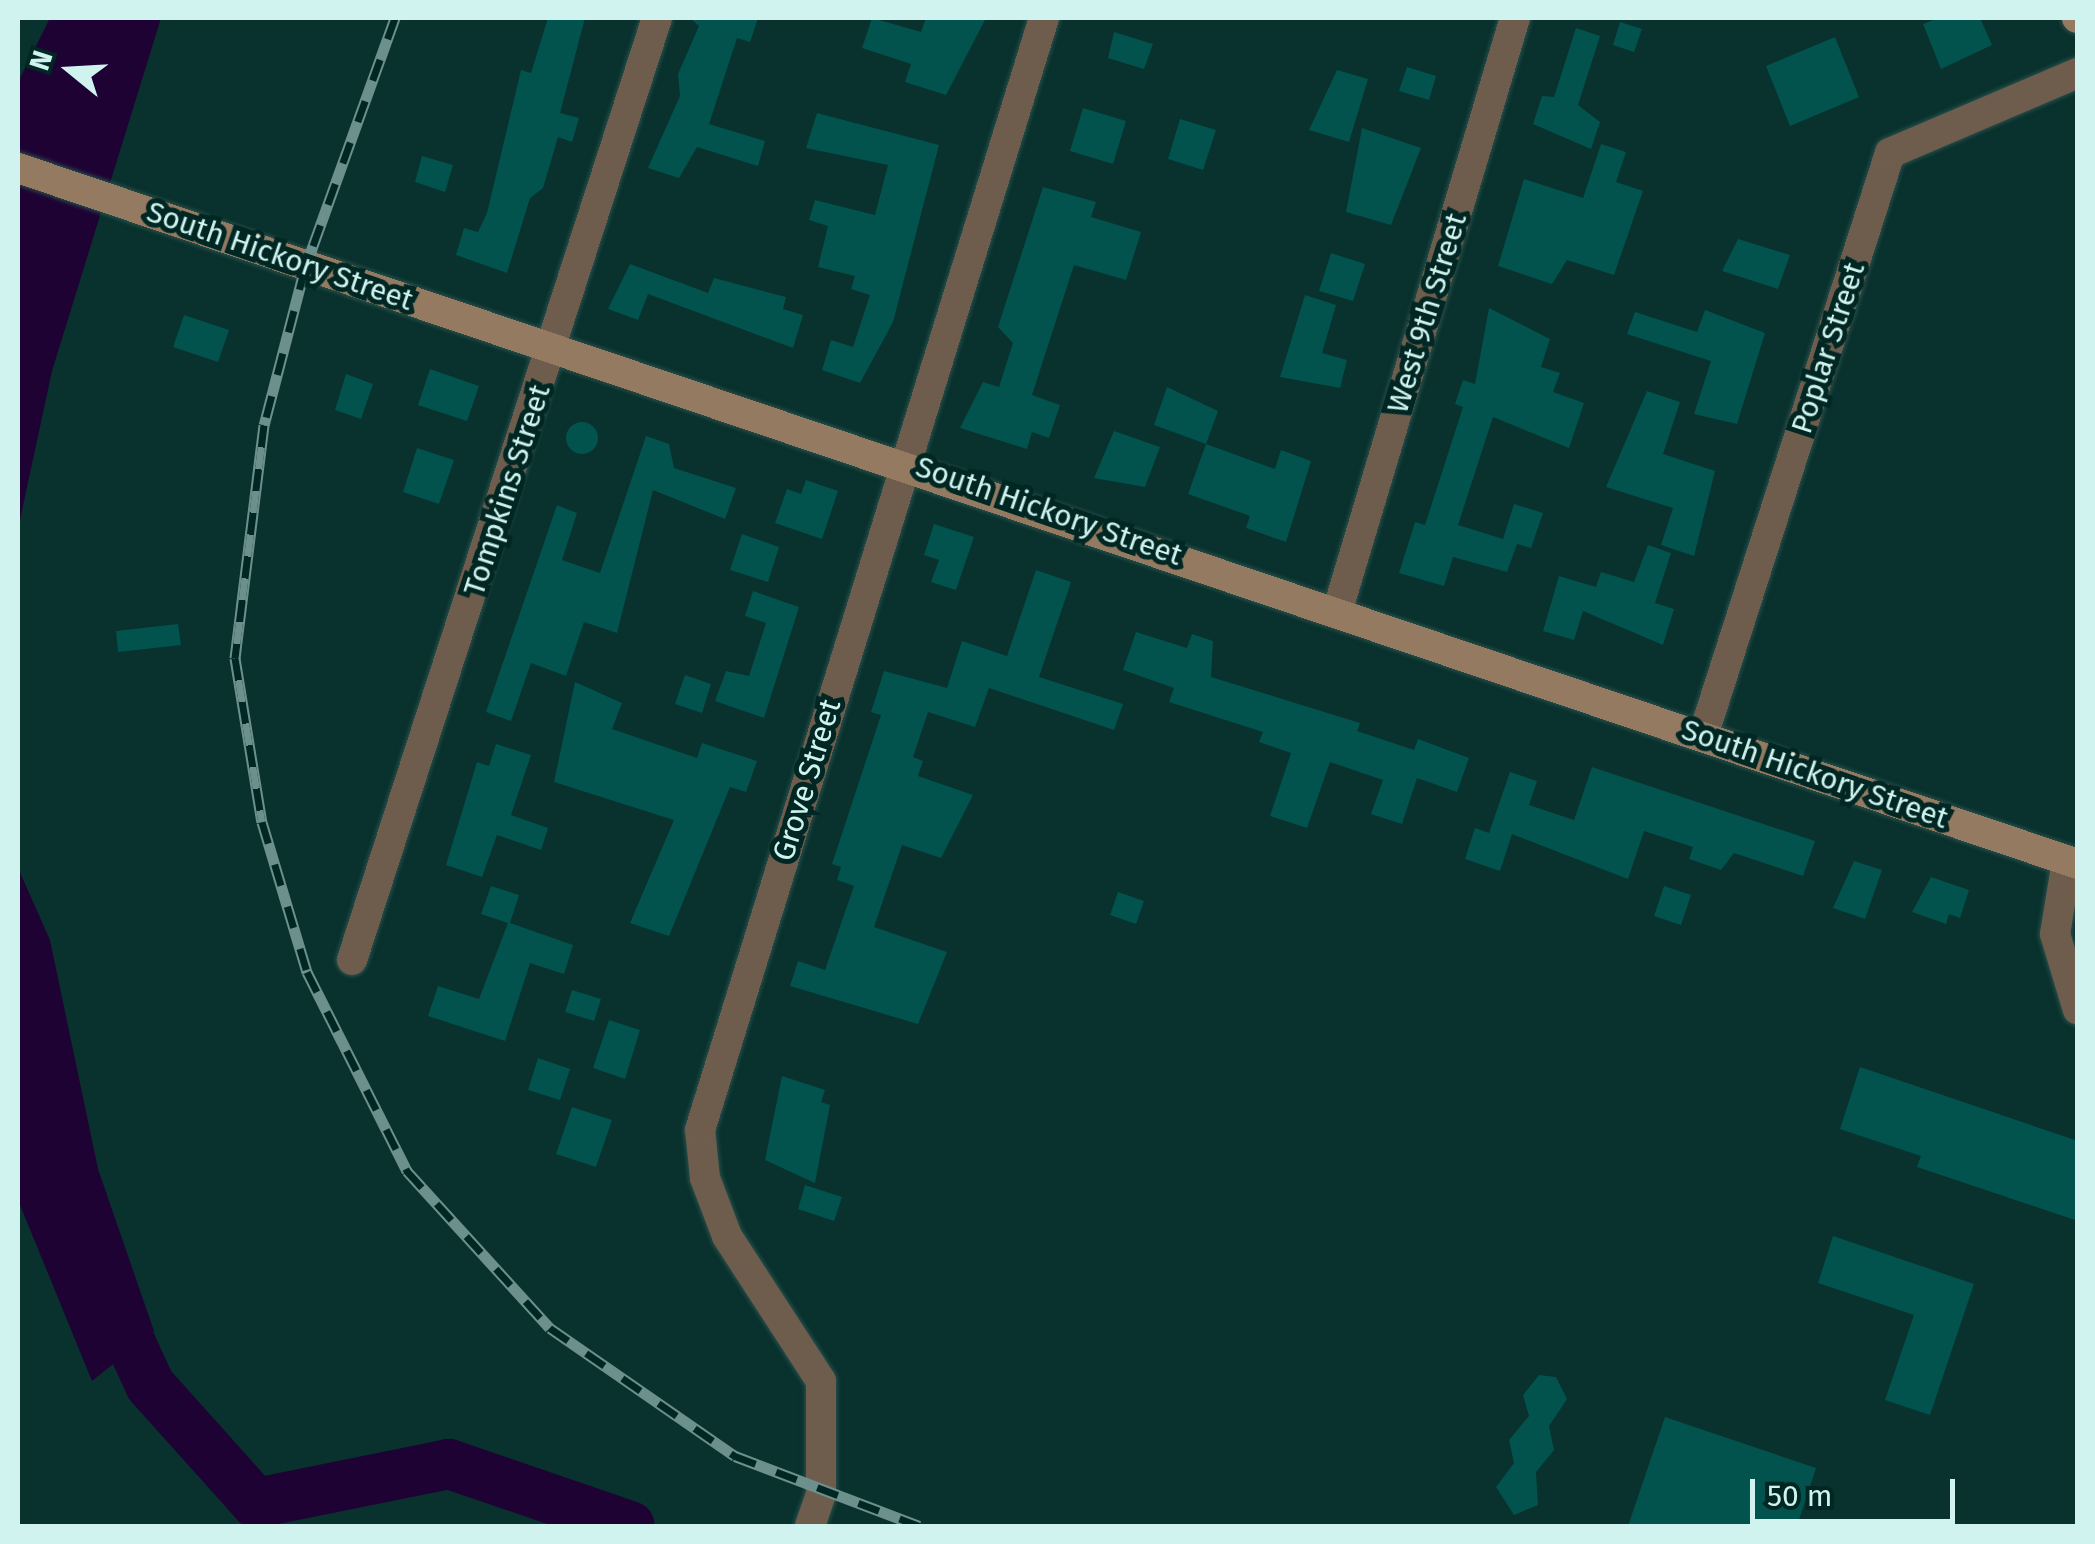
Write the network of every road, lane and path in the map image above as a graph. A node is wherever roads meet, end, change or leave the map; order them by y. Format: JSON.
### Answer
{"nodes":[{"id":1,"x":657,"y":18,"type":"edge"},
{"id":2,"x":1044,"y":18,"type":"edge"},
{"id":3,"x":1515,"y":18,"type":"edge"},
{"id":4,"x":2078,"y":73,"type":"edge"},
{"id":5,"x":18,"y":168,"type":"edge"},
{"id":6,"x":554,"y":347,"type":"junction"},
{"id":7,"x":906,"y":462,"type":"junction"},
{"id":8,"x":1338,"y":610,"type":"junction"},
{"id":9,"x":1704,"y":736,"type":"junction"},
{"id":10,"x":2072,"y":862,"type":"edge"},
{"id":11,"x":352,"y":960,"type":"dead end"},
{"id":12,"x":2078,"y":1010,"type":"edge"},
{"id":13,"x":813,"y":1519,"type":"edge"}],
"edges":[{"from":1,"to":6,"type":"street","name":"Tompkins Street"},
{"from":2,"to":7,"type":"street","name":"Grove Street"},
{"from":3,"to":8,"type":"street","name":"West 9th Street"},
{"from":4,"to":9,"type":"street","name":"Poplar Street"},
{"from":5,"to":6,"type":"street","name":"South Hickory Street"},
{"from":6,"to":7,"type":"street","name":"South Hickory Street"},
{"from":6,"to":11,"type":"street","name":"Tompkins Street"},
{"from":7,"to":8,"type":"street","name":"South Hickory Street"},
{"from":7,"to":13,"type":"street","name":"Grove Street"},
{"from":8,"to":9,"type":"street","name":"South Hickory Street"},
{"from":9,"to":10,"type":"street","name":"South Hickory Street"},
{"from":10,"to":12,"type":"street"}]}
